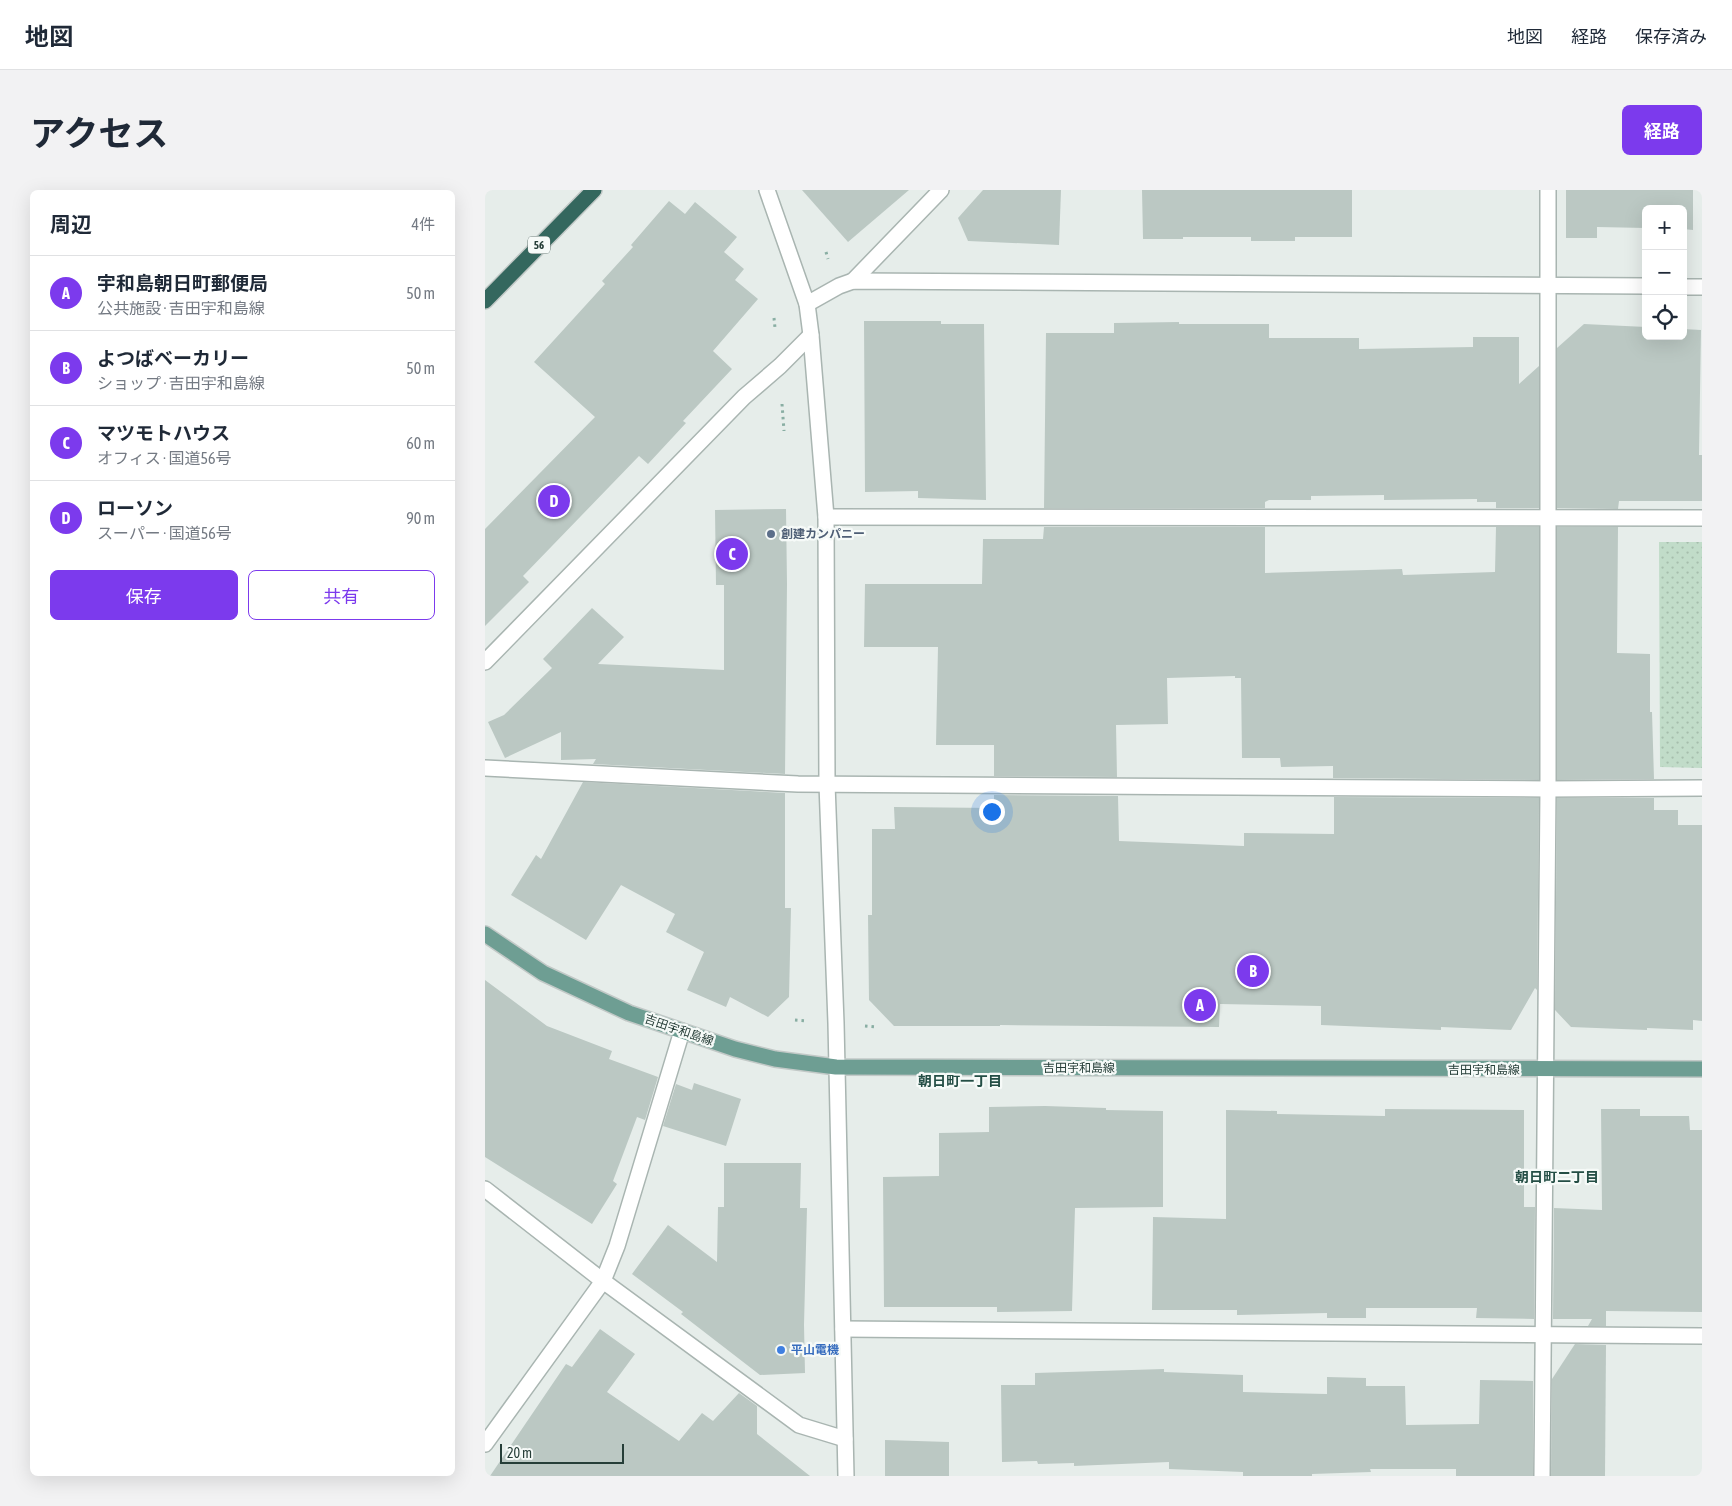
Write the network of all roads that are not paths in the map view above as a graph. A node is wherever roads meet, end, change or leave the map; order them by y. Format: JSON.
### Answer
{"nodes":[{"id":1,"x":593,"y":190,"type":"edge"},
{"id":2,"x":767,"y":190,"type":"edge"},
{"id":3,"x":941,"y":190,"type":"edge"},
{"id":4,"x":1548,"y":190,"type":"edge"},
{"id":5,"x":853,"y":281,"type":"junction"},
{"id":6,"x":1548,"y":286,"type":"junction"},
{"id":7,"x":1642,"y":286,"type":"edge"},
{"id":8,"x":1687,"y":287,"type":"edge"},
{"id":9,"x":1702,"y":287,"type":"edge"},
{"id":10,"x":485,"y":301,"type":"edge"},
{"id":11,"x":807,"y":304,"type":"junction"},
{"id":12,"x":811,"y":335,"type":"junction"},
{"id":13,"x":826,"y":517,"type":"junction"},
{"id":14,"x":1548,"y":518,"type":"junction"},
{"id":15,"x":1702,"y":518,"type":"edge"},
{"id":16,"x":485,"y":662,"type":"edge"},
{"id":17,"x":485,"y":768,"type":"edge"},
{"id":18,"x":827,"y":784,"type":"junction"},
{"id":19,"x":1702,"y":788,"type":"edge"},
{"id":20,"x":1548,"y":789,"type":"junction"},
{"id":21,"x":485,"y":934,"type":"edge"},
{"id":22,"x":682,"y":1031,"type":"junction"},
{"id":23,"x":836,"y":1067,"type":"junction"},
{"id":24,"x":1702,"y":1069,"type":"edge"},
{"id":25,"x":1545,"y":1070,"type":"junction"},
{"id":26,"x":485,"y":1189,"type":"edge"},
{"id":27,"x":603,"y":1281,"type":"junction"},
{"id":28,"x":843,"y":1330,"type":"junction"},
{"id":29,"x":1542,"y":1335,"type":"junction"},
{"id":30,"x":1702,"y":1336,"type":"edge"},
{"id":31,"x":845,"y":1439,"type":"junction"},
{"id":32,"x":485,"y":1444,"type":"edge"},
{"id":33,"x":846,"y":1476,"type":"edge"},
{"id":34,"x":1542,"y":1476,"type":"edge"}],
"edges":[{"from":1,"to":10,"type":"highway","number":"56"},
{"from":2,"to":11,"type":"street"},
{"from":3,"to":5,"type":"street"},
{"from":4,"to":6,"type":"street"},
{"from":5,"to":6,"type":"street"},
{"from":5,"to":11,"type":"street"},
{"from":6,"to":7,"type":"street"},
{"from":6,"to":14,"type":"street"},
{"from":8,"to":9,"type":"street"},
{"from":11,"to":12,"type":"street"},
{"from":12,"to":13,"type":"street"},
{"from":12,"to":16,"type":"street"},
{"from":13,"to":14,"type":"street"},
{"from":13,"to":18,"type":"street"},
{"from":14,"to":15,"type":"street"},
{"from":14,"to":20,"type":"street"},
{"from":17,"to":18,"type":"street"},
{"from":18,"to":20,"type":"street"},
{"from":18,"to":23,"type":"street"},
{"from":19,"to":20,"type":"street"},
{"from":20,"to":25,"type":"street"},
{"from":21,"to":22,"type":"main road","name":"吉田宇和島線"},
{"from":22,"to":23,"type":"main road","name":"吉田宇和島線"},
{"from":22,"to":27,"type":"street"},
{"from":23,"to":25,"type":"main road","name":"吉田宇和島線"},
{"from":23,"to":28,"type":"street"},
{"from":24,"to":25,"type":"main road","name":"吉田宇和島線"},
{"from":25,"to":29,"type":"street"},
{"from":26,"to":27,"type":"street"},
{"from":27,"to":31,"type":"street"},
{"from":27,"to":32,"type":"street"},
{"from":28,"to":29,"type":"street"},
{"from":28,"to":31,"type":"street"},
{"from":29,"to":30,"type":"street"},
{"from":29,"to":34,"type":"street"},
{"from":31,"to":33,"type":"street"}]}
